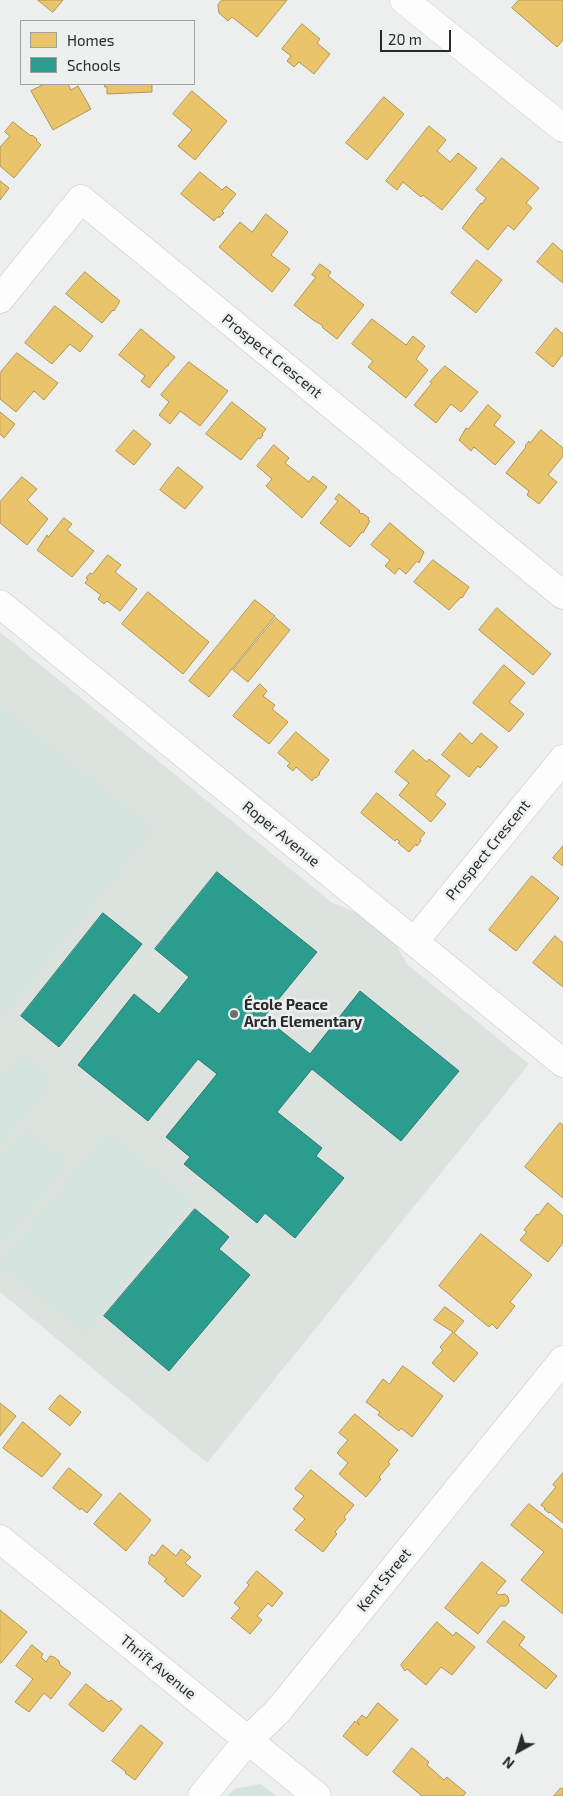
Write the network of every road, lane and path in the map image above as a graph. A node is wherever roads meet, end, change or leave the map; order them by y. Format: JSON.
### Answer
{"nodes":[{"id":1,"x":404,"y":0,"type":"edge"},
{"id":2,"x":563,"y":128,"type":"edge"},
{"id":3,"x":0,"y":298,"type":"edge"},
{"id":4,"x":563,"y":595,"type":"edge"},
{"id":5,"x":0,"y":604,"type":"edge"},
{"id":6,"x":563,"y":758,"type":"edge"},
{"id":7,"x":414,"y":942,"type":"junction"},
{"id":8,"x":563,"y":1063,"type":"edge"},
{"id":9,"x":563,"y":1360,"type":"edge"},
{"id":10,"x":0,"y":1539,"type":"edge"},
{"id":11,"x":248,"y":1740,"type":"junction"},
{"id":12,"x":202,"y":1796,"type":"edge"},
{"id":13,"x":317,"y":1796,"type":"edge"}],
"edges":[{"from":1,"to":2,"type":"street"},
{"from":3,"to":4,"type":"street","name":"Prospect Crescent"},
{"from":5,"to":7,"type":"street","name":"Roper Avenue"},
{"from":6,"to":7,"type":"street","name":"Prospect Crescent"},
{"from":7,"to":8,"type":"street","name":"Roper Avenue"},
{"from":9,"to":11,"type":"street","name":"Kent Street"},
{"from":10,"to":11,"type":"street","name":"Thrift Avenue"},
{"from":11,"to":12,"type":"street","name":"Kent Street"},
{"from":11,"to":13,"type":"street","name":"Thrift Avenue"}]}
